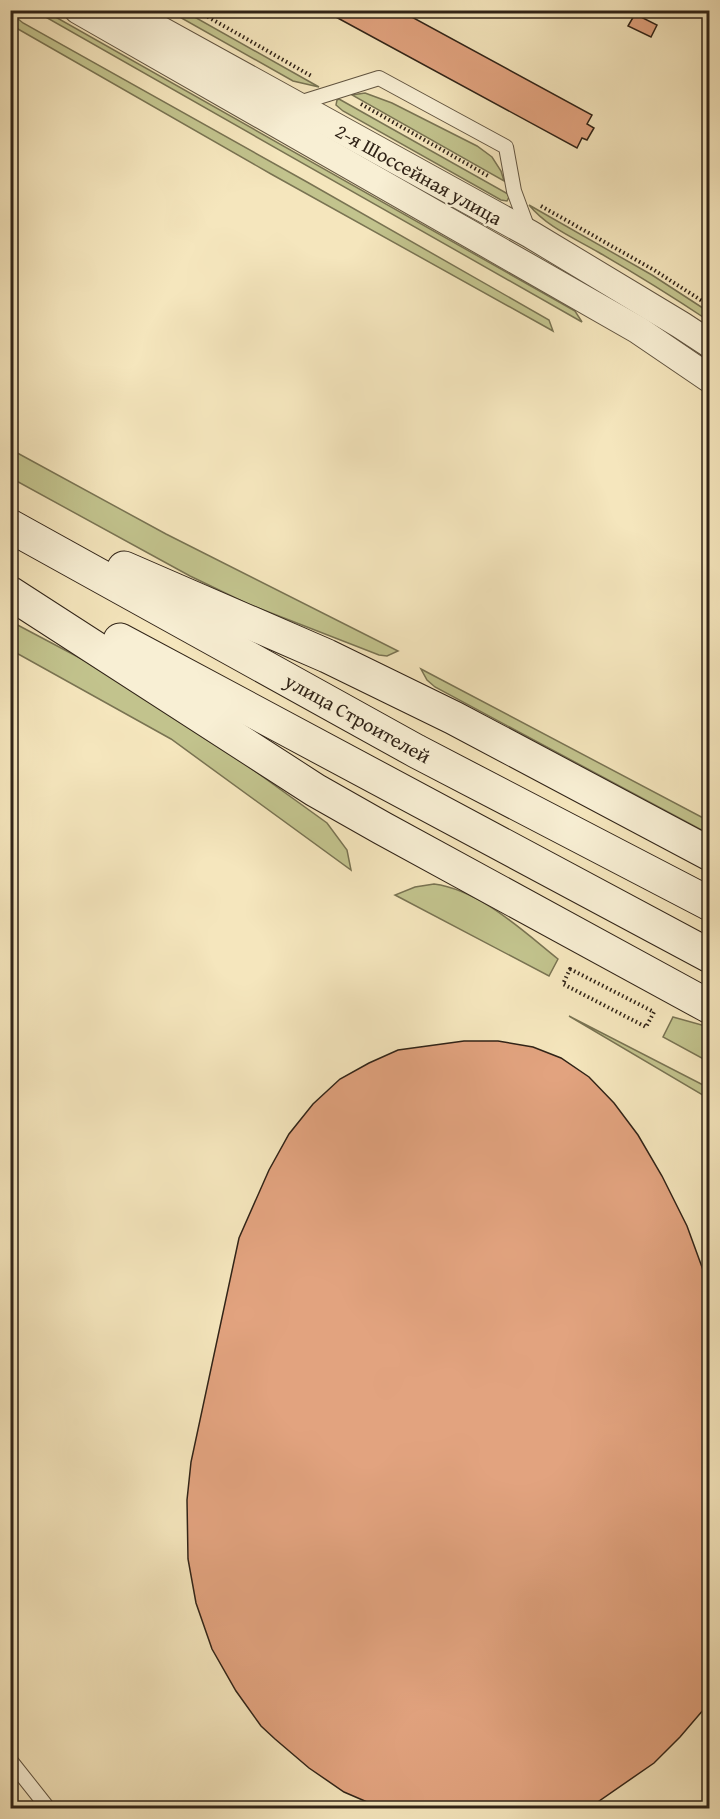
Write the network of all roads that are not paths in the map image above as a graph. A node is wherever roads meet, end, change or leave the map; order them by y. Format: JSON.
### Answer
{"nodes":[{"id":1,"x":78,"y":10,"type":"edge"},
{"id":2,"x":124,"y":10,"type":"edge"},
{"id":3,"x":293,"y":105,"type":"junction"},
{"id":4,"x":530,"y":234,"type":"junction"},
{"id":5,"x":710,"y":344,"type":"edge"},
{"id":6,"x":710,"y":379,"type":"edge"},
{"id":7,"x":10,"y":518,"type":"edge"},
{"id":8,"x":10,"y":526,"type":"edge"},
{"id":9,"x":10,"y":581,"type":"edge"},
{"id":10,"x":10,"y":593,"type":"edge"},
{"id":11,"x":710,"y":854,"type":"edge"},
{"id":12,"x":710,"y":904,"type":"edge"},
{"id":13,"x":710,"y":956,"type":"edge"},
{"id":14,"x":710,"y":1007,"type":"edge"},
{"id":15,"x":10,"y":1760,"type":"edge"},
{"id":16,"x":48,"y":1809,"type":"edge"}],
"edges":[{"from":1,"to":6,"type":"street"},
{"from":2,"to":3,"type":"street","name":"2-я Шоссейная улица"},
{"from":3,"to":4,"type":"street","name":"2-я Шоссейная улица"},
{"from":3,"to":4,"type":"lane"},
{"from":4,"to":5,"type":"street","name":"2-я Шоссейная улица"},
{"from":7,"to":11,"type":"main road"},
{"from":8,"to":12,"type":"main road","name":"улица Строителей"},
{"from":9,"to":13,"type":"main road"},
{"from":10,"to":14,"type":"main road"},
{"from":15,"to":16,"type":"lane"}]}
